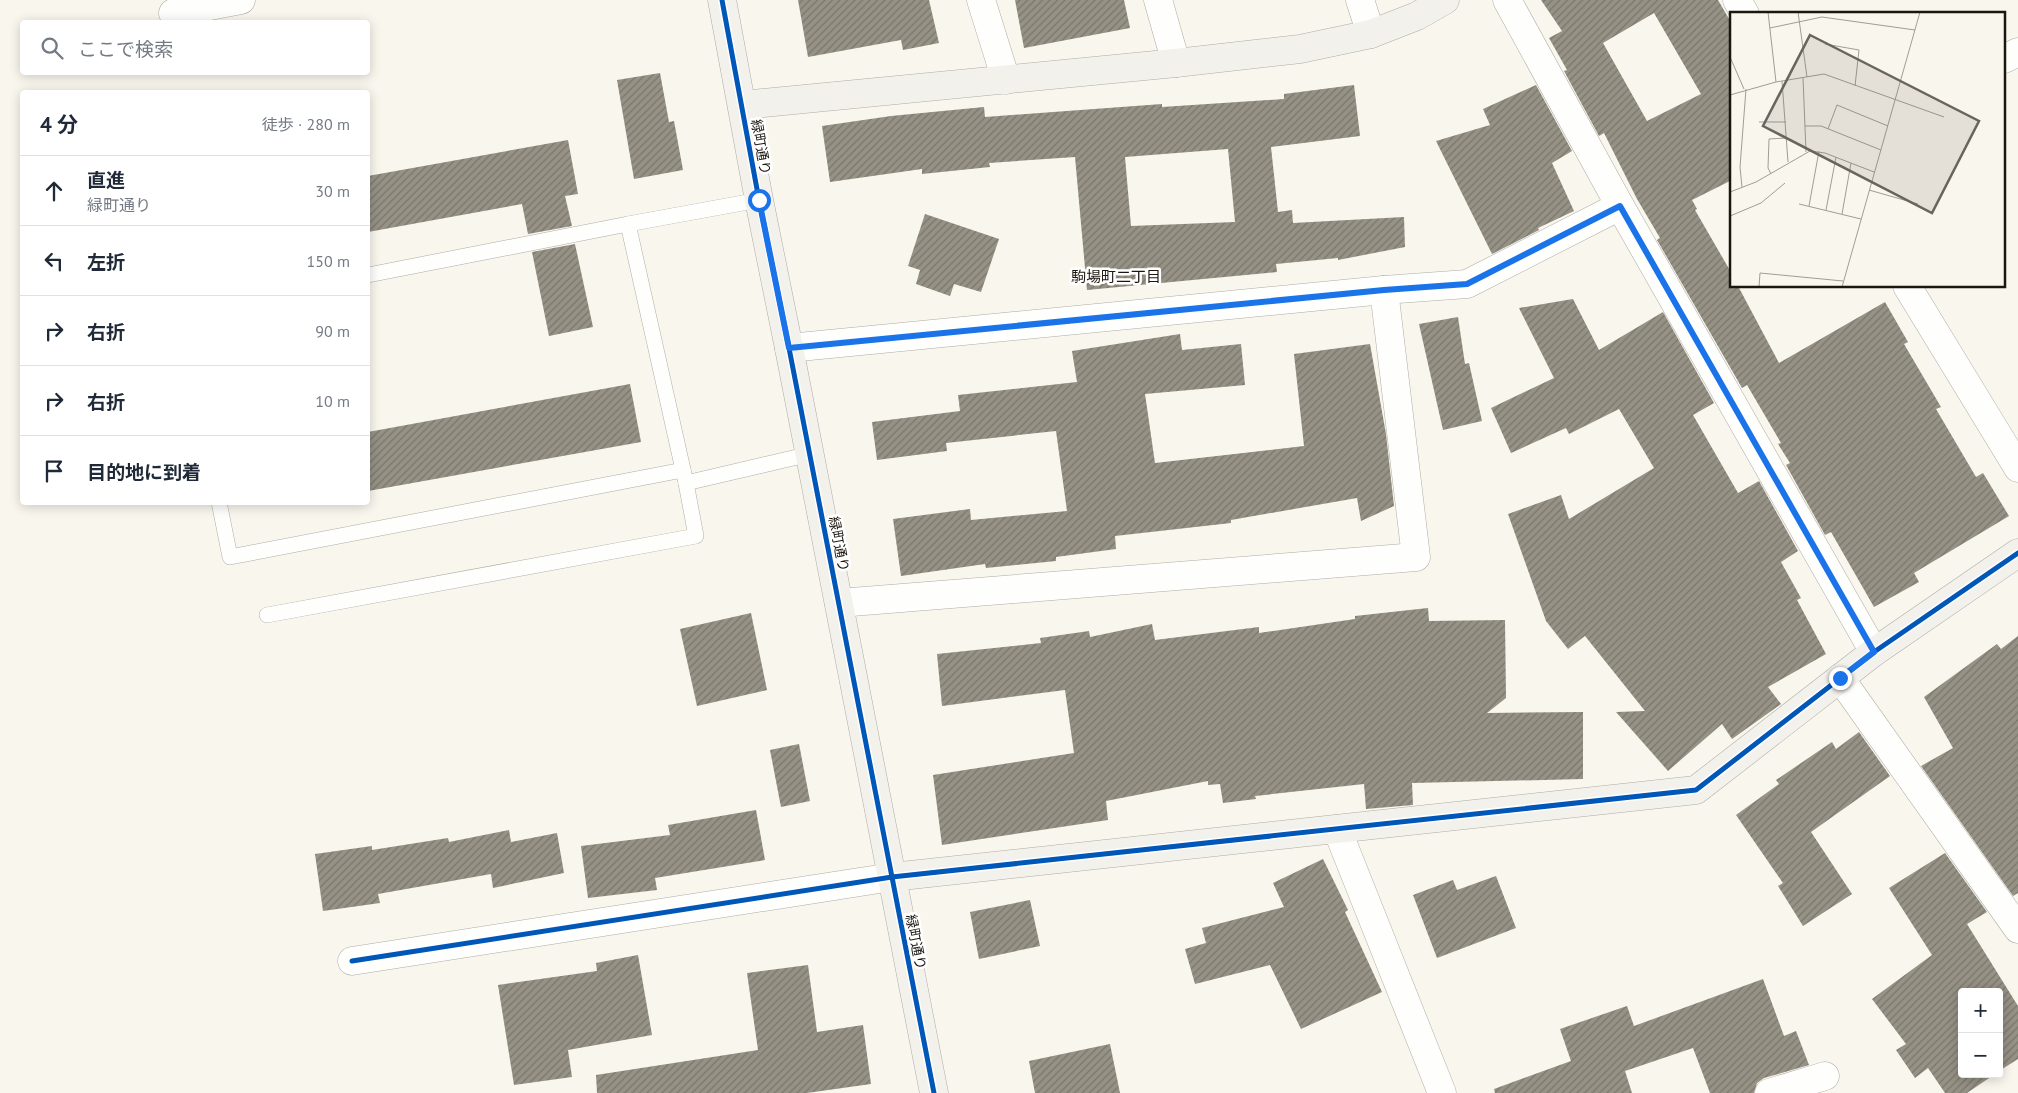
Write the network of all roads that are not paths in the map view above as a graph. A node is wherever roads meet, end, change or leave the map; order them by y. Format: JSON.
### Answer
{"nodes":[{"id":1,"x":240,"y":0,"type":"edge"},
{"id":2,"x":722,"y":0,"type":"edge"},
{"id":3,"x":981,"y":0,"type":"edge"},
{"id":4,"x":1158,"y":0,"type":"edge"},
{"id":5,"x":1360,"y":0,"type":"edge"},
{"id":6,"x":1445,"y":0,"type":"edge"},
{"id":7,"x":1507,"y":0,"type":"edge"},
{"id":8,"x":173,"y":13,"type":"dead end"},
{"id":9,"x":1371,"y":34,"type":"junction"},
{"id":10,"x":2018,"y":52,"type":"edge"},
{"id":11,"x":2006,"y":58,"type":"edge"},
{"id":12,"x":1176,"y":64,"type":"junction"},
{"id":13,"x":1006,"y":80,"type":"junction"},
{"id":14,"x":742,"y":104,"type":"junction"},
{"id":15,"x":759,"y":200,"type":"junction"},
{"id":16,"x":1620,"y":206,"type":"junction"},
{"id":17,"x":628,"y":224,"type":"junction"},
{"id":18,"x":370,"y":274,"type":"edge"},
{"id":19,"x":1908,"y":288,"type":"edge"},
{"id":20,"x":1384,"y":290,"type":"junction"},
{"id":21,"x":789,"y":348,"type":"junction"},
{"id":22,"x":810,"y":454,"type":"junction"},
{"id":23,"x":2018,"y":468,"type":"edge"},
{"id":24,"x":684,"y":476,"type":"junction"},
{"id":25,"x":220,"y":505,"type":"edge"},
{"id":26,"x":2018,"y":553,"type":"edge"},
{"id":27,"x":839,"y":603,"type":"junction"},
{"id":28,"x":267,"y":615,"type":"dead end"},
{"id":29,"x":1874,"y":652,"type":"junction"},
{"id":30,"x":1840,"y":678,"type":"junction"},
{"id":31,"x":1337,"y":829,"type":"junction"},
{"id":32,"x":892,"y":877,"type":"junction"},
{"id":33,"x":2018,"y":929,"type":"edge"},
{"id":34,"x":352,"y":961,"type":"dead end"},
{"id":35,"x":1825,"y":1076,"type":"dead end"},
{"id":36,"x":934,"y":1093,"type":"edge"},
{"id":37,"x":1442,"y":1093,"type":"edge"},
{"id":38,"x":1769,"y":1093,"type":"edge"}],
"edges":[{"from":1,"to":8,"type":"street"},
{"from":2,"to":14,"type":"street","name":"緑町通り"},
{"from":3,"to":13,"type":"street"},
{"from":4,"to":12,"type":"street"},
{"from":5,"to":9,"type":"street"},
{"from":6,"to":9,"type":"street"},
{"from":7,"to":16,"type":"street"},
{"from":9,"to":12,"type":"street"},
{"from":10,"to":11,"type":"street"},
{"from":12,"to":13,"type":"street"},
{"from":13,"to":14,"type":"street"},
{"from":14,"to":15,"type":"street","name":"緑町通り"},
{"from":15,"to":17,"type":"lane"},
{"from":15,"to":21,"type":"street","name":"緑町通り"},
{"from":16,"to":20,"type":"street"},
{"from":16,"to":29,"type":"street"},
{"from":17,"to":18,"type":"lane"},
{"from":17,"to":24,"type":"lane"},
{"from":19,"to":23,"type":"street"},
{"from":20,"to":21,"type":"street"},
{"from":20,"to":27,"type":"street"},
{"from":21,"to":22,"type":"street","name":"緑町通り"},
{"from":22,"to":24,"type":"lane"},
{"from":22,"to":27,"type":"street","name":"緑町通り"},
{"from":24,"to":25,"type":"lane"},
{"from":24,"to":28,"type":"lane"},
{"from":26,"to":29,"type":"street"},
{"from":27,"to":32,"type":"street","name":"緑町通り"},
{"from":29,"to":30,"type":"street"},
{"from":30,"to":31,"type":"street"},
{"from":30,"to":33,"type":"street"},
{"from":31,"to":32,"type":"street"},
{"from":31,"to":37,"type":"street"},
{"from":32,"to":34,"type":"street"},
{"from":32,"to":36,"type":"street","name":"緑町通り"},
{"from":35,"to":38,"type":"street"}]}
